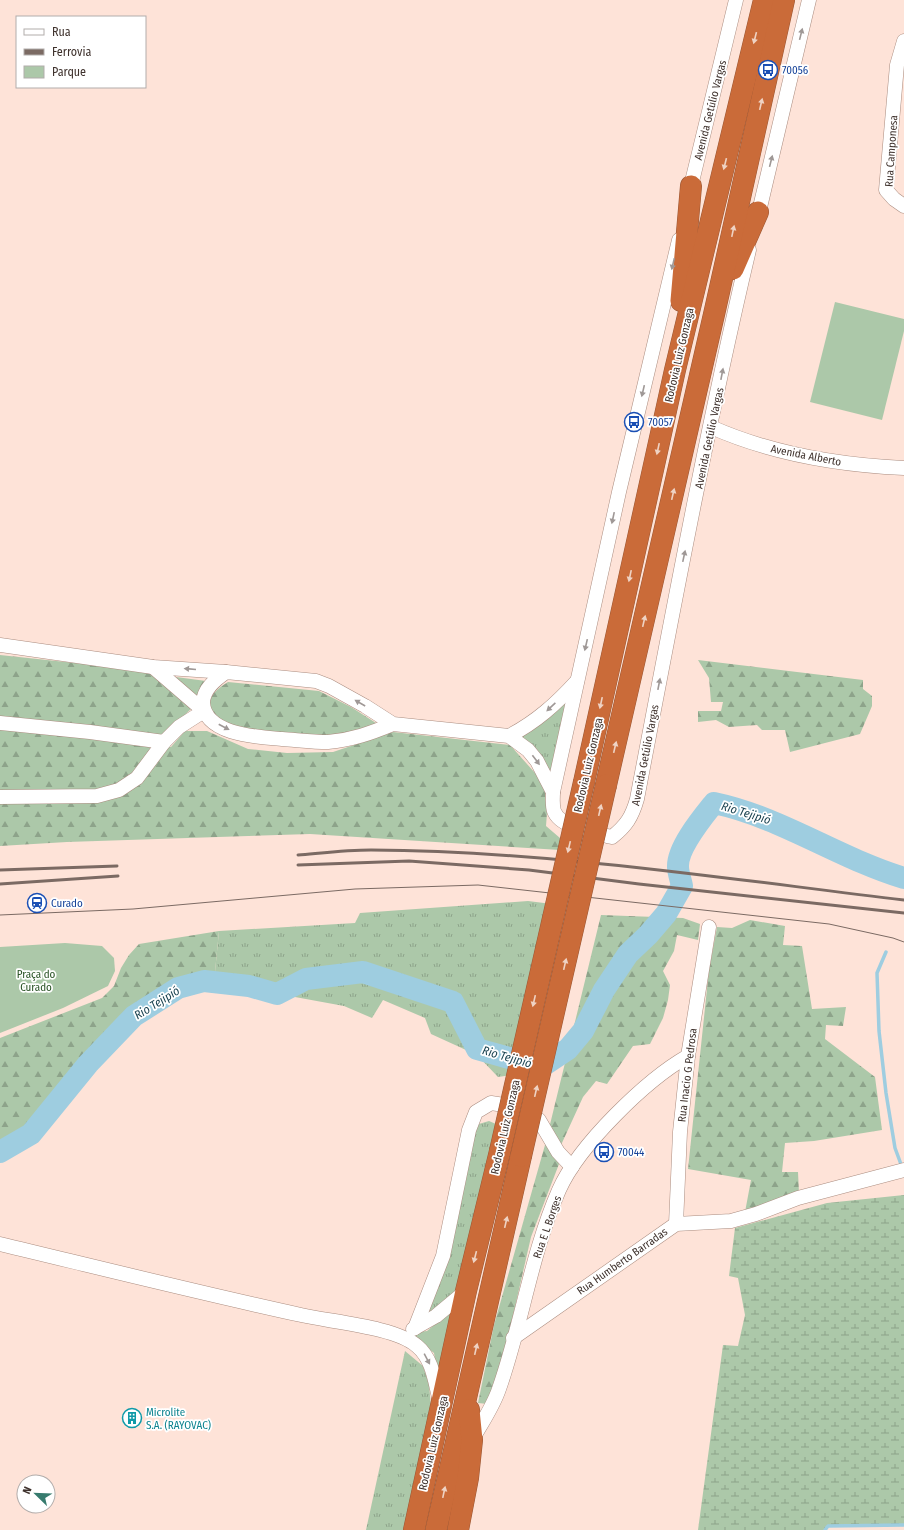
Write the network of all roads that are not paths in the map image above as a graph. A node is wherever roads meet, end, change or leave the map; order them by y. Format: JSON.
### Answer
{"nodes":[{"id":1,"x":736,"y":0,"type":"edge"},
{"id":2,"x":764,"y":0,"type":"edge"},
{"id":3,"x":784,"y":0,"type":"edge"},
{"id":4,"x":809,"y":0,"type":"edge"},
{"id":5,"x":904,"y":41,"type":"edge"},
{"id":6,"x":691,"y":186,"type":"junction"},
{"id":7,"x":904,"y":206,"type":"edge"},
{"id":8,"x":758,"y":212,"type":"junction"},
{"id":9,"x":715,"y":310,"type":"junction"},
{"id":10,"x":675,"y":370,"type":"junction"},
{"id":11,"x":711,"y":427,"type":"junction"},
{"id":12,"x":904,"y":468,"type":"edge"},
{"id":13,"x":0,"y":645,"type":"edge"},
{"id":14,"x":152,"y":666,"type":"junction"},
{"id":15,"x":226,"y":672,"type":"junction"},
{"id":16,"x":578,"y":679,"type":"junction"},
{"id":17,"x":204,"y":711,"type":"junction"},
{"id":18,"x":0,"y":723,"type":"edge"},
{"id":19,"x":393,"y":724,"type":"junction"},
{"id":20,"x":509,"y":736,"type":"junction"},
{"id":21,"x":164,"y":742,"type":"junction"},
{"id":22,"x":553,"y":792,"type":"junction"},
{"id":23,"x":0,"y":797,"type":"edge"},
{"id":24,"x":709,"y":927,"type":"dead end"},
{"id":25,"x":688,"y":1056,"type":"junction"},
{"id":26,"x":572,"y":1167,"type":"junction"},
{"id":27,"x":899,"y":1172,"type":"edge"},
{"id":28,"x":676,"y":1224,"type":"junction"},
{"id":29,"x":0,"y":1244,"type":"edge"},
{"id":30,"x":466,"y":1291,"type":"junction"},
{"id":31,"x":415,"y":1328,"type":"junction"},
{"id":32,"x":398,"y":1334,"type":"junction"},
{"id":33,"x":513,"y":1338,"type":"junction"},
{"id":34,"x":468,"y":1387,"type":"junction"},
{"id":35,"x":441,"y":1406,"type":"junction"},
{"id":36,"x":472,"y":1440,"type":"junction"},
{"id":37,"x":414,"y":1530,"type":"edge"},
{"id":38,"x":436,"y":1530,"type":"edge"},
{"id":39,"x":458,"y":1530,"type":"edge"}],
"edges":[{"from":1,"to":6,"type":"street","name":"Avenida Getúlio Vargas"},
{"from":2,"to":10,"type":"highway","name":"Rodovia Luiz Gonzaga","one_way":true},
{"from":9,"to":3,"type":"highway","name":"Rodovia Luiz Gonzaga","one_way":true},
{"from":8,"to":4,"type":"street","name":"Avenida Getúlio Vargas","one_way":true},
{"from":5,"to":7,"type":"street","name":"Rua Camponesa"},
{"from":6,"to":10,"type":"highway"},
{"from":6,"to":16,"type":"street","name":"Avenida Getúlio Vargas","one_way":true},
{"from":8,"to":9,"type":"highway"},
{"from":11,"to":8,"type":"street","name":"Avenida Getúlio Vargas","one_way":true},
{"from":34,"to":9,"type":"highway","name":"Rodovia Luiz Gonzaga","one_way":true,"bridge":true},
{"from":10,"to":30,"type":"highway","name":"Rodovia Luiz Gonzaga","one_way":true,"bridge":true},
{"from":11,"to":12,"type":"street","name":"Avenida Alberto"},
{"from":22,"to":11,"type":"street","name":"Avenida Getúlio Vargas","one_way":true},
{"from":13,"to":14,"type":"street"},
{"from":15,"to":14,"type":"street","one_way":true},
{"from":14,"to":17,"type":"street"},
{"from":15,"to":17,"type":"street"},
{"from":19,"to":15,"type":"street","one_way":true},
{"from":16,"to":20,"type":"street","one_way":true},
{"from":16,"to":22,"type":"street","name":"Avenida Getúlio Vargas"},
{"from":17,"to":19,"type":"street","one_way":true},
{"from":17,"to":21,"type":"street"},
{"from":18,"to":21,"type":"street"},
{"from":19,"to":20,"type":"street"},
{"from":20,"to":22,"type":"street","one_way":true},
{"from":21,"to":23,"type":"street"},
{"from":24,"to":25,"type":"street","name":"Rua Inacio G Pedrosa"},
{"from":25,"to":26,"type":"street","name":"Rua E L Borges"},
{"from":25,"to":28,"type":"street","name":"Rua Inacio G Pedrosa"},
{"from":26,"to":31,"type":"street"},
{"from":26,"to":33,"type":"street","name":"Rua E L Borges"},
{"from":27,"to":28,"type":"street","name":"Rua Humberto Barradas"},
{"from":28,"to":33,"type":"street","name":"Rua Humberto Barradas"},
{"from":29,"to":32,"type":"street"},
{"from":30,"to":31,"type":"street"},
{"from":30,"to":35,"type":"highway","name":"Rodovia Luiz Gonzaga"},
{"from":31,"to":32,"type":"street"},
{"from":32,"to":35,"type":"street","one_way":true},
{"from":33,"to":36,"type":"street","name":"Rua E L Borges"},
{"from":34,"to":36,"type":"highway"},
{"from":38,"to":34,"type":"highway","name":"Rodovia Luiz Gonzaga","one_way":true},
{"from":35,"to":37,"type":"highway","name":"Rodovia Luiz Gonzaga"},
{"from":36,"to":39,"type":"highway"}]}
